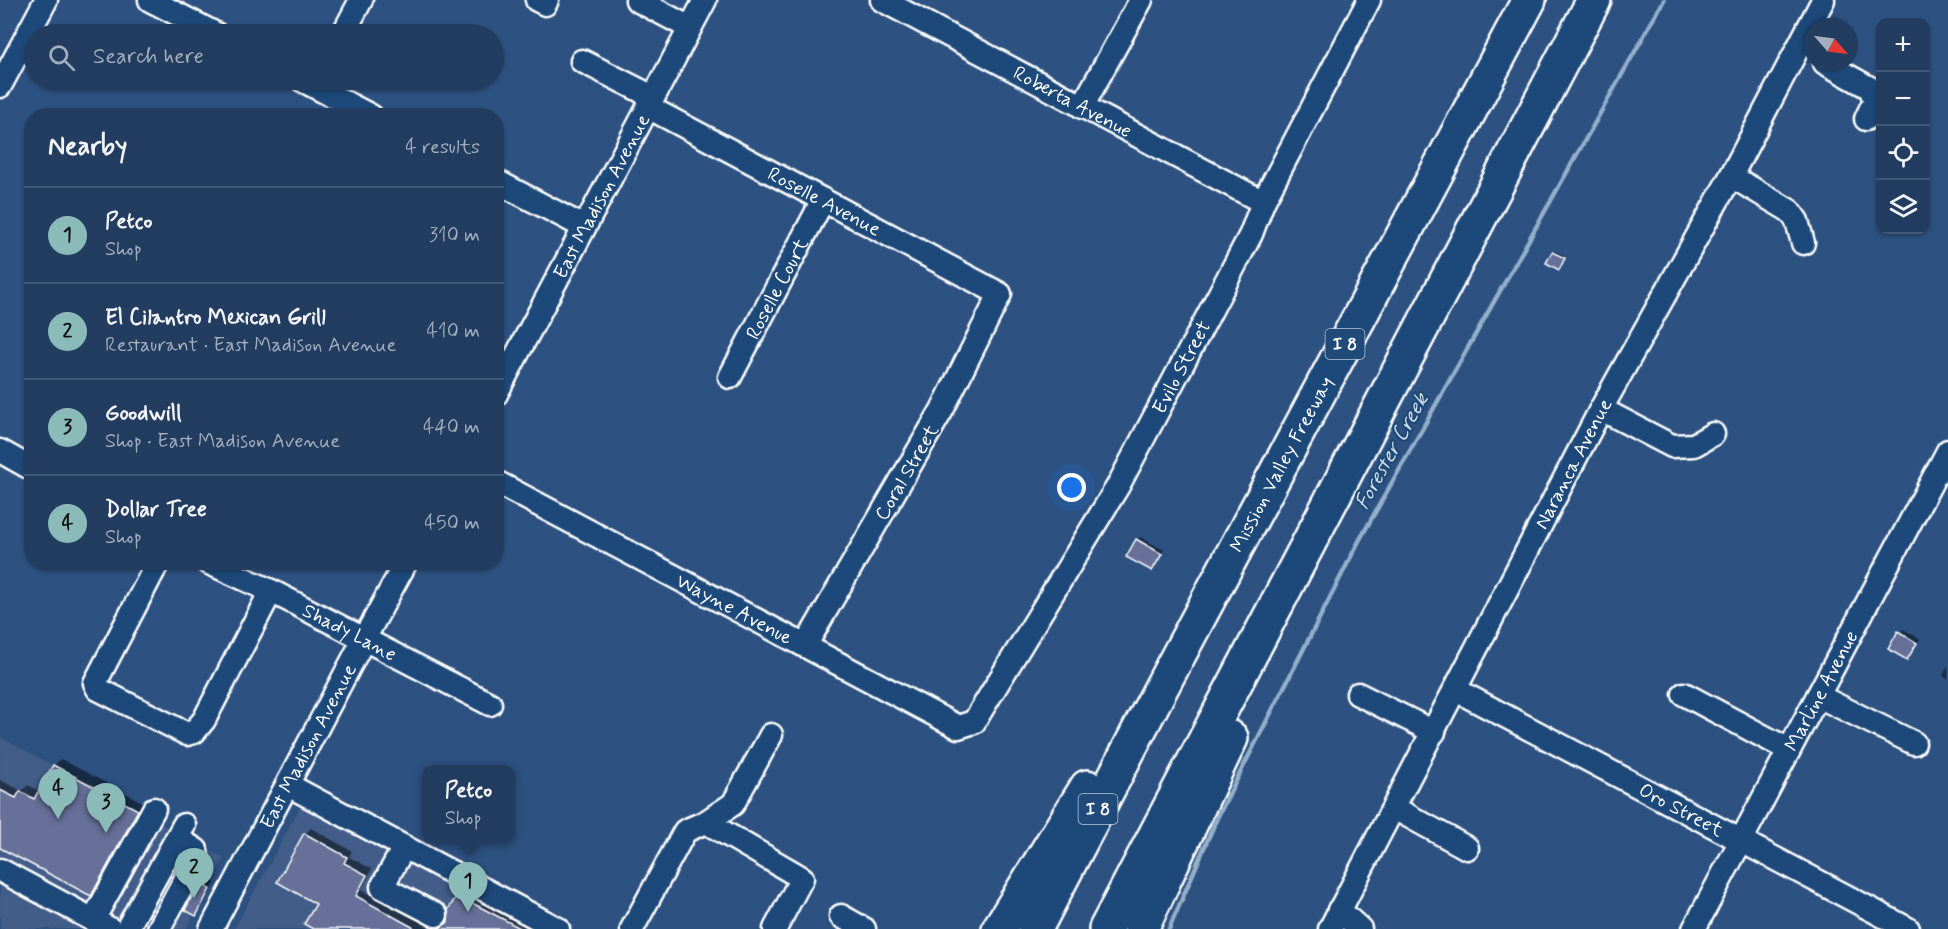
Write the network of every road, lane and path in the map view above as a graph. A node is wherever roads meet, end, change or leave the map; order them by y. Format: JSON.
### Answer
{"nodes":[{"id":1,"x":46,"y":0,"type":"edge"},
{"id":2,"x":150,"y":0,"type":"edge"},
{"id":3,"x":361,"y":0,"type":"edge"},
{"id":4,"x":537,"y":0,"type":"edge"},
{"id":5,"x":547,"y":0,"type":"edge"},
{"id":6,"x":637,"y":0,"type":"edge"},
{"id":7,"x":705,"y":0,"type":"edge"},
{"id":8,"x":882,"y":0,"type":"edge"},
{"id":9,"x":1141,"y":0,"type":"edge"},
{"id":10,"x":1370,"y":0,"type":"edge"},
{"id":11,"x":1529,"y":0,"type":"edge"},
{"id":12,"x":1594,"y":0,"type":"edge"},
{"id":13,"x":1823,"y":0,"type":"edge"},
{"id":14,"x":1817,"y":18,"type":"edge"},
{"id":15,"x":33,"y":24,"type":"edge"},
{"id":16,"x":197,"y":24,"type":"edge"},
{"id":17,"x":348,"y":24,"type":"edge"},
{"id":18,"x":690,"y":28,"type":"junction"},
{"id":19,"x":24,"y":41,"type":"edge"},
{"id":20,"x":1804,"y":54,"type":"edge"},
{"id":21,"x":582,"y":61,"type":"dead end"},
{"id":22,"x":1841,"y":72,"type":"edge"},
{"id":23,"x":0,"y":86,"type":"edge"},
{"id":24,"x":326,"y":90,"type":"edge"},
{"id":25,"x":651,"y":102,"type":"junction"},
{"id":26,"x":1082,"y":107,"type":"junction"},
{"id":27,"x":357,"y":108,"type":"edge"},
{"id":28,"x":1866,"y":119,"type":"dead end"},
{"id":29,"x":1731,"y":176,"type":"junction"},
{"id":30,"x":504,"y":185,"type":"edge"},
{"id":31,"x":823,"y":200,"type":"junction"},
{"id":32,"x":1263,"y":202,"type":"junction"},
{"id":33,"x":584,"y":227,"type":"junction"},
{"id":34,"x":1803,"y":243,"type":"dead end"},
{"id":35,"x":1000,"y":294,"type":"joint"},
{"id":36,"x":730,"y":377,"type":"dead end"},
{"id":37,"x":504,"y":379,"type":"edge"},
{"id":38,"x":1601,"y":409,"type":"junction"},
{"id":39,"x":1713,"y":434,"type":"dead end"},
{"id":40,"x":0,"y":451,"type":"edge"},
{"id":41,"x":1948,"y":451,"type":"edge"},
{"id":42,"x":24,"y":464,"type":"edge"},
{"id":43,"x":504,"y":486,"type":"edge"},
{"id":44,"x":1315,"y":532,"type":"junction"},
{"id":45,"x":154,"y":570,"type":"edge"},
{"id":46,"x":225,"y":570,"type":"edge"},
{"id":47,"x":402,"y":570,"type":"edge"},
{"id":48,"x":271,"y":591,"type":"junction"},
{"id":49,"x":364,"y":639,"type":"junction"},
{"id":50,"x":805,"y":646,"type":"junction"},
{"id":51,"x":1161,"y":688,"type":"junction"},
{"id":52,"x":1455,"y":690,"type":"junction"},
{"id":53,"x":1358,"y":694,"type":"dead end"},
{"id":54,"x":1684,"y":694,"type":"dead end"},
{"id":55,"x":1818,"y":696,"type":"junction"},
{"id":56,"x":490,"y":704,"type":"dead end"},
{"id":57,"x":974,"y":722,"type":"joint"},
{"id":58,"x":1434,"y":732,"type":"junction"},
{"id":59,"x":771,"y":735,"type":"dead end"},
{"id":60,"x":1914,"y":743,"type":"dead end"},
{"id":61,"x":1789,"y":750,"type":"junction"},
{"id":62,"x":288,"y":785,"type":"junction"},
{"id":63,"x":1394,"y":808,"type":"junction"},
{"id":64,"x":154,"y":809,"type":"dead end"},
{"id":65,"x":706,"y":822,"type":"junction"},
{"id":66,"x":1740,"y":842,"type":"junction"},
{"id":67,"x":404,"y":847,"type":"junction"},
{"id":68,"x":1467,"y":848,"type":"dead end"},
{"id":69,"x":0,"y":870,"type":"edge"},
{"id":70,"x":436,"y":915,"type":"dead end"},
{"id":71,"x":841,"y":916,"type":"dead end"},
{"id":72,"x":1335,"y":920,"type":"edge"},
{"id":73,"x":91,"y":923,"type":"edge"},
{"id":74,"x":127,"y":929,"type":"edge"},
{"id":75,"x":159,"y":929,"type":"edge"},
{"id":76,"x":211,"y":929,"type":"edge"},
{"id":77,"x":558,"y":929,"type":"edge"},
{"id":78,"x":632,"y":929,"type":"edge"},
{"id":79,"x":775,"y":929,"type":"edge"},
{"id":80,"x":864,"y":929,"type":"edge"},
{"id":81,"x":999,"y":929,"type":"edge"},
{"id":82,"x":1035,"y":929,"type":"edge"},
{"id":83,"x":1106,"y":929,"type":"edge"},
{"id":84,"x":1141,"y":929,"type":"edge"},
{"id":85,"x":1360,"y":929,"type":"edge"},
{"id":86,"x":1694,"y":929,"type":"edge"},
{"id":87,"x":1908,"y":929,"type":"edge"}],
"edges":[{"from":1,"to":15,"type":"street"},
{"from":2,"to":16,"type":"street"},
{"from":3,"to":17,"type":"street"},
{"from":4,"to":5,"type":"street"},
{"from":6,"to":18,"type":"street"},
{"from":7,"to":18,"type":"street","name":"East Madison Avenue"},
{"from":8,"to":26,"type":"street","name":"Roberta Avenue"},
{"from":9,"to":26,"type":"street"},
{"from":10,"to":32,"type":"street","name":"Evilo Street"},
{"from":11,"to":51,"type":"highway","name":"Mission Valley Freeway","number":"I 8"},
{"from":12,"to":44,"type":"highway"},
{"from":13,"to":14,"type":"street","name":"Naranca Avenue"},
{"from":18,"to":25,"type":"street","name":"East Madison Avenue"},
{"from":19,"to":23,"type":"street"},
{"from":20,"to":29,"type":"street","name":"Naranca Avenue"},
{"from":21,"to":25,"type":"street","name":"Roselle Avenue"},
{"from":22,"to":28,"type":"street"},
{"from":24,"to":27,"type":"street"},
{"from":25,"to":31,"type":"street","name":"Roselle Avenue"},
{"from":25,"to":33,"type":"street","name":"East Madison Avenue"},
{"from":26,"to":32,"type":"street","name":"Roberta Avenue"},
{"from":29,"to":34,"type":"street"},
{"from":29,"to":38,"type":"street","name":"Naranca Avenue"},
{"from":30,"to":33,"type":"street"},
{"from":31,"to":35,"type":"street","name":"Roselle Avenue"},
{"from":31,"to":36,"type":"street","name":"Roselle Court"},
{"from":32,"to":57,"type":"street","name":"Evilo Street"},
{"from":33,"to":37,"type":"street","name":"East Madison Avenue"},
{"from":35,"to":50,"type":"street","name":"Coral Street"},
{"from":38,"to":39,"type":"street"},
{"from":38,"to":52,"type":"street","name":"Naranca Avenue"},
{"from":40,"to":42,"type":"street"},
{"from":41,"to":55,"type":"street","name":"Marline Avenue"},
{"from":43,"to":50,"type":"street","name":"Wayne Avenue"},
{"from":44,"to":83,"type":"highway"},
{"from":44,"to":84,"type":"highway"},
{"from":45,"to":48,"type":"street"},
{"from":46,"to":48,"type":"street","name":"Shady Lane"},
{"from":47,"to":49,"type":"street","name":"East Madison Avenue"},
{"from":48,"to":49,"type":"street","name":"Shady Lane"},
{"from":49,"to":56,"type":"street","name":"Shady Lane"},
{"from":49,"to":62,"type":"street","name":"East Madison Avenue"},
{"from":50,"to":57,"type":"street","name":"Wayne Avenue"},
{"from":51,"to":81,"type":"highway"},
{"from":51,"to":82,"type":"highway","name":"Mission Valley Freeway","number":"I 8"},
{"from":52,"to":58,"type":"street","name":"Naranca Avenue"},
{"from":52,"to":66,"type":"street","name":"Oro Street"},
{"from":53,"to":58,"type":"street"},
{"from":54,"to":61,"type":"street"},
{"from":55,"to":60,"type":"street"},
{"from":55,"to":61,"type":"street","name":"Marline Avenue"},
{"from":58,"to":63,"type":"street","name":"Naranca Avenue"},
{"from":59,"to":65,"type":"street"},
{"from":61,"to":66,"type":"street","name":"Marline Avenue"},
{"from":62,"to":67,"type":"street"},
{"from":62,"to":76,"type":"street","name":"East Madison Avenue"},
{"from":63,"to":68,"type":"street"},
{"from":63,"to":72,"type":"street","name":"Naranca Avenue"},
{"from":64,"to":73,"type":"street"},
{"from":65,"to":78,"type":"street"},
{"from":65,"to":79,"type":"street"},
{"from":66,"to":86,"type":"street","name":"Marline Avenue"},
{"from":66,"to":87,"type":"street","name":"Oro Street"},
{"from":67,"to":70,"type":"street"},
{"from":67,"to":77,"type":"street"},
{"from":69,"to":73,"type":"street"},
{"from":71,"to":80,"type":"street"},
{"from":72,"to":85,"type":"street"},
{"from":74,"to":75,"type":"street"}]}
